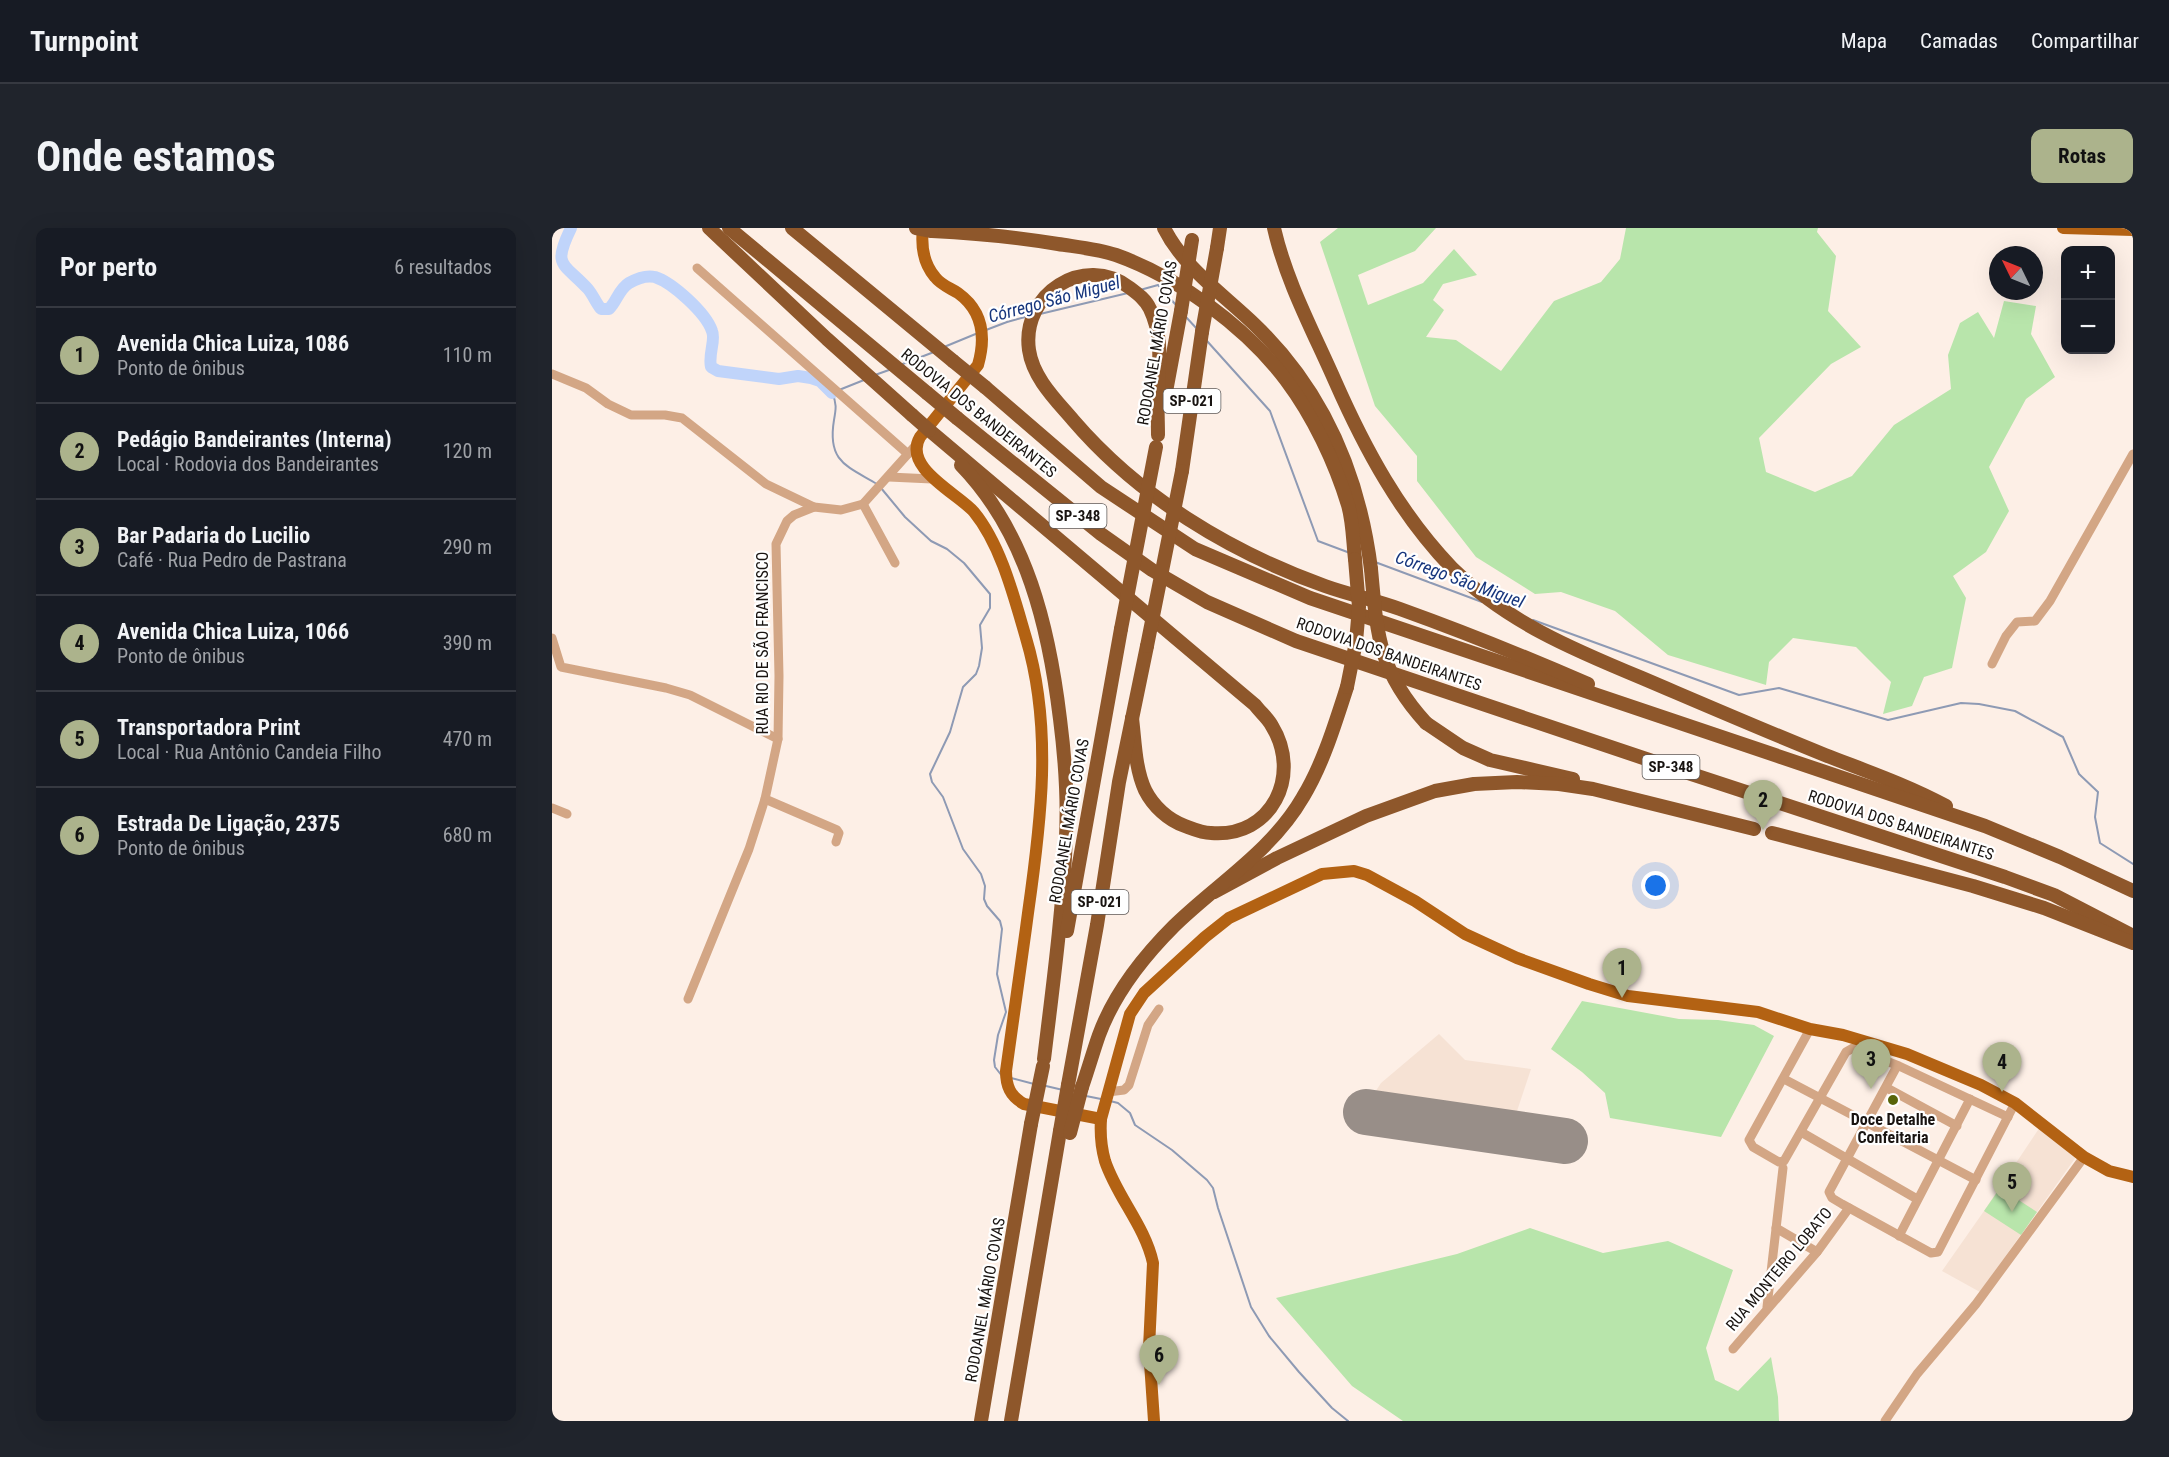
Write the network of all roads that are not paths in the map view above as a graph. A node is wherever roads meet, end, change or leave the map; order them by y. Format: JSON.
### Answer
{"nodes":[{"id":1,"x":709,"y":228,"type":"edge"},
{"id":2,"x":729,"y":228,"type":"edge"},
{"id":3,"x":792,"y":228,"type":"edge"},
{"id":4,"x":916,"y":228,"type":"edge"},
{"id":5,"x":1164,"y":228,"type":"edge"},
{"id":6,"x":1220,"y":228,"type":"edge"},
{"id":7,"x":1274,"y":228,"type":"edge"},
{"id":8,"x":2063,"y":228,"type":"edge"},
{"id":9,"x":927,"y":229,"type":"edge"},
{"id":10,"x":2133,"y":230,"type":"edge"},
{"id":11,"x":1193,"y":234,"type":"edge"},
{"id":12,"x":698,"y":268,"type":"dead end"},
{"id":13,"x":552,"y":374,"type":"edge"},
{"id":14,"x":940,"y":441,"type":"junction"},
{"id":15,"x":1157,"y":441,"type":"junction"},
{"id":16,"x":912,"y":449,"type":"junction"},
{"id":17,"x":2133,"y":454,"type":"edge"},
{"id":18,"x":889,"y":477,"type":"junction"},
{"id":19,"x":933,"y":479,"type":"junction"},
{"id":20,"x":863,"y":504,"type":"junction"},
{"id":21,"x":814,"y":507,"type":"junction"},
{"id":22,"x":895,"y":563,"type":"dead end"},
{"id":23,"x":552,"y":638,"type":"edge"},
{"id":24,"x":1992,"y":664,"type":"dead end"},
{"id":25,"x":1132,"y":718,"type":"junction"},
{"id":26,"x":1678,"y":723,"type":"junction"},
{"id":27,"x":778,"y":739,"type":"junction"},
{"id":28,"x":1593,"y":789,"type":"junction"},
{"id":29,"x":765,"y":799,"type":"junction"},
{"id":30,"x":552,"y":808,"type":"edge"},
{"id":31,"x":567,"y":814,"type":"dead end"},
{"id":32,"x":1986,"y":826,"type":"junction"},
{"id":33,"x":1754,"y":829,"type":"dead end"},
{"id":34,"x":1772,"y":833,"type":"dead end"},
{"id":35,"x":836,"y":843,"type":"dead end"},
{"id":36,"x":2133,"y":891,"type":"edge"},
{"id":37,"x":1214,"y":892,"type":"junction"},
{"id":38,"x":2133,"y":936,"type":"edge"},
{"id":39,"x":2133,"y":943,"type":"edge"},
{"id":40,"x":688,"y":999,"type":"dead end"},
{"id":41,"x":1159,"y":1009,"type":"dead end"},
{"id":42,"x":1810,"y":1029,"type":"junction"},
{"id":43,"x":1043,"y":1062,"type":"junction"},
{"id":44,"x":1897,"y":1066,"type":"junction"},
{"id":45,"x":1784,"y":1079,"type":"junction"},
{"id":46,"x":1887,"y":1088,"type":"junction"},
{"id":47,"x":1108,"y":1092,"type":"junction"},
{"id":48,"x":1821,"y":1098,"type":"junction"},
{"id":49,"x":1971,"y":1099,"type":"junction"},
{"id":50,"x":2016,"y":1103,"type":"junction"},
{"id":51,"x":2008,"y":1117,"type":"junction"},
{"id":52,"x":1101,"y":1119,"type":"junction"},
{"id":53,"x":1866,"y":1122,"type":"junction"},
{"id":54,"x":1957,"y":1126,"type":"junction"},
{"id":55,"x":1065,"y":1132,"type":"junction"},
{"id":56,"x":1801,"y":1132,"type":"junction"},
{"id":57,"x":2084,"y":1157,"type":"junction"},
{"id":58,"x":1848,"y":1159,"type":"junction"},
{"id":59,"x":1937,"y":1161,"type":"junction"},
{"id":60,"x":1783,"y":1168,"type":"dead end"},
{"id":61,"x":2133,"y":1178,"type":"edge"},
{"id":62,"x":1976,"y":1180,"type":"junction"},
{"id":63,"x":1917,"y":1199,"type":"junction"},
{"id":64,"x":1849,"y":1208,"type":"junction"},
{"id":65,"x":1776,"y":1228,"type":"junction"},
{"id":66,"x":1899,"y":1236,"type":"junction"},
{"id":67,"x":1817,"y":1252,"type":"junction"},
{"id":68,"x":1767,"y":1307,"type":"junction"},
{"id":69,"x":1733,"y":1349,"type":"dead end"},
{"id":70,"x":981,"y":1421,"type":"edge"},
{"id":71,"x":1011,"y":1421,"type":"edge"},
{"id":72,"x":1154,"y":1421,"type":"edge"},
{"id":73,"x":1885,"y":1421,"type":"edge"}],
"edges":[{"from":1,"to":14,"type":"highway","bridge":true},
{"from":2,"to":38,"type":"highway","name":"RODOVIA DOS BANDEIRANTES","number":"SP-348","bridge":true},
{"from":3,"to":26,"type":"highway","name":"RODOVIA DOS BANDEIRANTES","number":"SP-348","bridge":true},
{"from":4,"to":9,"type":"highway","bridge":true},
{"from":5,"to":28,"type":"highway","bridge":true},
{"from":6,"to":25,"type":"highway","number":"SP-021","bridge":true},
{"from":7,"to":32,"type":"highway"},
{"from":8,"to":10,"type":"main road"},
{"from":9,"to":16,"type":"main road"},
{"from":9,"to":37,"type":"highway","bridge":true},
{"from":11,"to":15,"type":"highway","name":"RODOANEL MÁRIO COVAS","number":"SP-021","bridge":true},
{"from":12,"to":16,"type":"street"},
{"from":13,"to":21,"type":"street"},
{"from":14,"to":25,"type":"highway"},
{"from":14,"to":43,"type":"highway"},
{"from":15,"to":26,"type":"highway"},
{"from":15,"to":43,"type":"highway","name":"RODOANEL MÁRIO COVAS","number":"SP-021","bridge":true},
{"from":16,"to":18,"type":"street"},
{"from":16,"to":19,"type":"main road"},
{"from":17,"to":24,"type":"street"},
{"from":18,"to":19,"type":"street"},
{"from":18,"to":20,"type":"street"},
{"from":19,"to":52,"type":"main road"},
{"from":20,"to":21,"type":"street"},
{"from":20,"to":22,"type":"street"},
{"from":21,"to":27,"type":"street","name":"RUA RIO DE SÃO FRANCISCO"},
{"from":23,"to":27,"type":"street"},
{"from":25,"to":55,"type":"highway","number":"SP-021","bridge":true},
{"from":26,"to":32,"type":"highway","name":"RODOVIA DOS BANDEIRANTES","number":"SP-348"},
{"from":27,"to":29,"type":"street","name":"RUA RIO DE SÃO FRANCISCO"},
{"from":28,"to":33,"type":"highway"},
{"from":28,"to":37,"type":"highway"},
{"from":29,"to":35,"type":"street"},
{"from":29,"to":40,"type":"street","name":"RUA RIO DE SÃO FRANCISCO"},
{"from":30,"to":31,"type":"street"},
{"from":32,"to":36,"type":"highway","name":"RODOVIA DOS BANDEIRANTES","number":"SP-348"},
{"from":34,"to":39,"type":"highway"},
{"from":37,"to":55,"type":"highway","bridge":true},
{"from":41,"to":47,"type":"street"},
{"from":42,"to":45,"type":"street"},
{"from":42,"to":47,"type":"main road"},
{"from":42,"to":50,"type":"main road"},
{"from":43,"to":70,"type":"highway","name":"RODOANEL MÁRIO COVAS","number":"SP-021","bridge":true},
{"from":44,"to":46,"type":"street"},
{"from":44,"to":48,"type":"street"},
{"from":44,"to":49,"type":"street"},
{"from":45,"to":48,"type":"street"},
{"from":45,"to":56,"type":"street"},
{"from":46,"to":53,"type":"street"},
{"from":46,"to":54,"type":"street"},
{"from":47,"to":52,"type":"main road"},
{"from":48,"to":53,"type":"street"},
{"from":48,"to":56,"type":"street"},
{"from":49,"to":51,"type":"street"},
{"from":49,"to":54,"type":"street"},
{"from":50,"to":51,"type":"street"},
{"from":50,"to":57,"type":"main road"},
{"from":51,"to":62,"type":"street"},
{"from":52,"to":72,"type":"main road"},
{"from":53,"to":58,"type":"street"},
{"from":53,"to":59,"type":"street"},
{"from":54,"to":59,"type":"street"},
{"from":55,"to":71,"type":"highway","number":"SP-021"},
{"from":56,"to":58,"type":"street"},
{"from":57,"to":61,"type":"main road"},
{"from":57,"to":73,"type":"street"},
{"from":58,"to":63,"type":"street"},
{"from":58,"to":64,"type":"street"},
{"from":59,"to":62,"type":"street"},
{"from":59,"to":63,"type":"street"},
{"from":60,"to":65,"type":"street"},
{"from":62,"to":66,"type":"street"},
{"from":63,"to":66,"type":"street"},
{"from":64,"to":66,"type":"street"},
{"from":64,"to":67,"type":"street","name":"RUA MONTEIRO LOBATO"},
{"from":65,"to":67,"type":"street"},
{"from":65,"to":68,"type":"street"},
{"from":67,"to":68,"type":"street","name":"RUA MONTEIRO LOBATO"},
{"from":68,"to":69,"type":"street","name":"RUA MONTEIRO LOBATO"}]}
